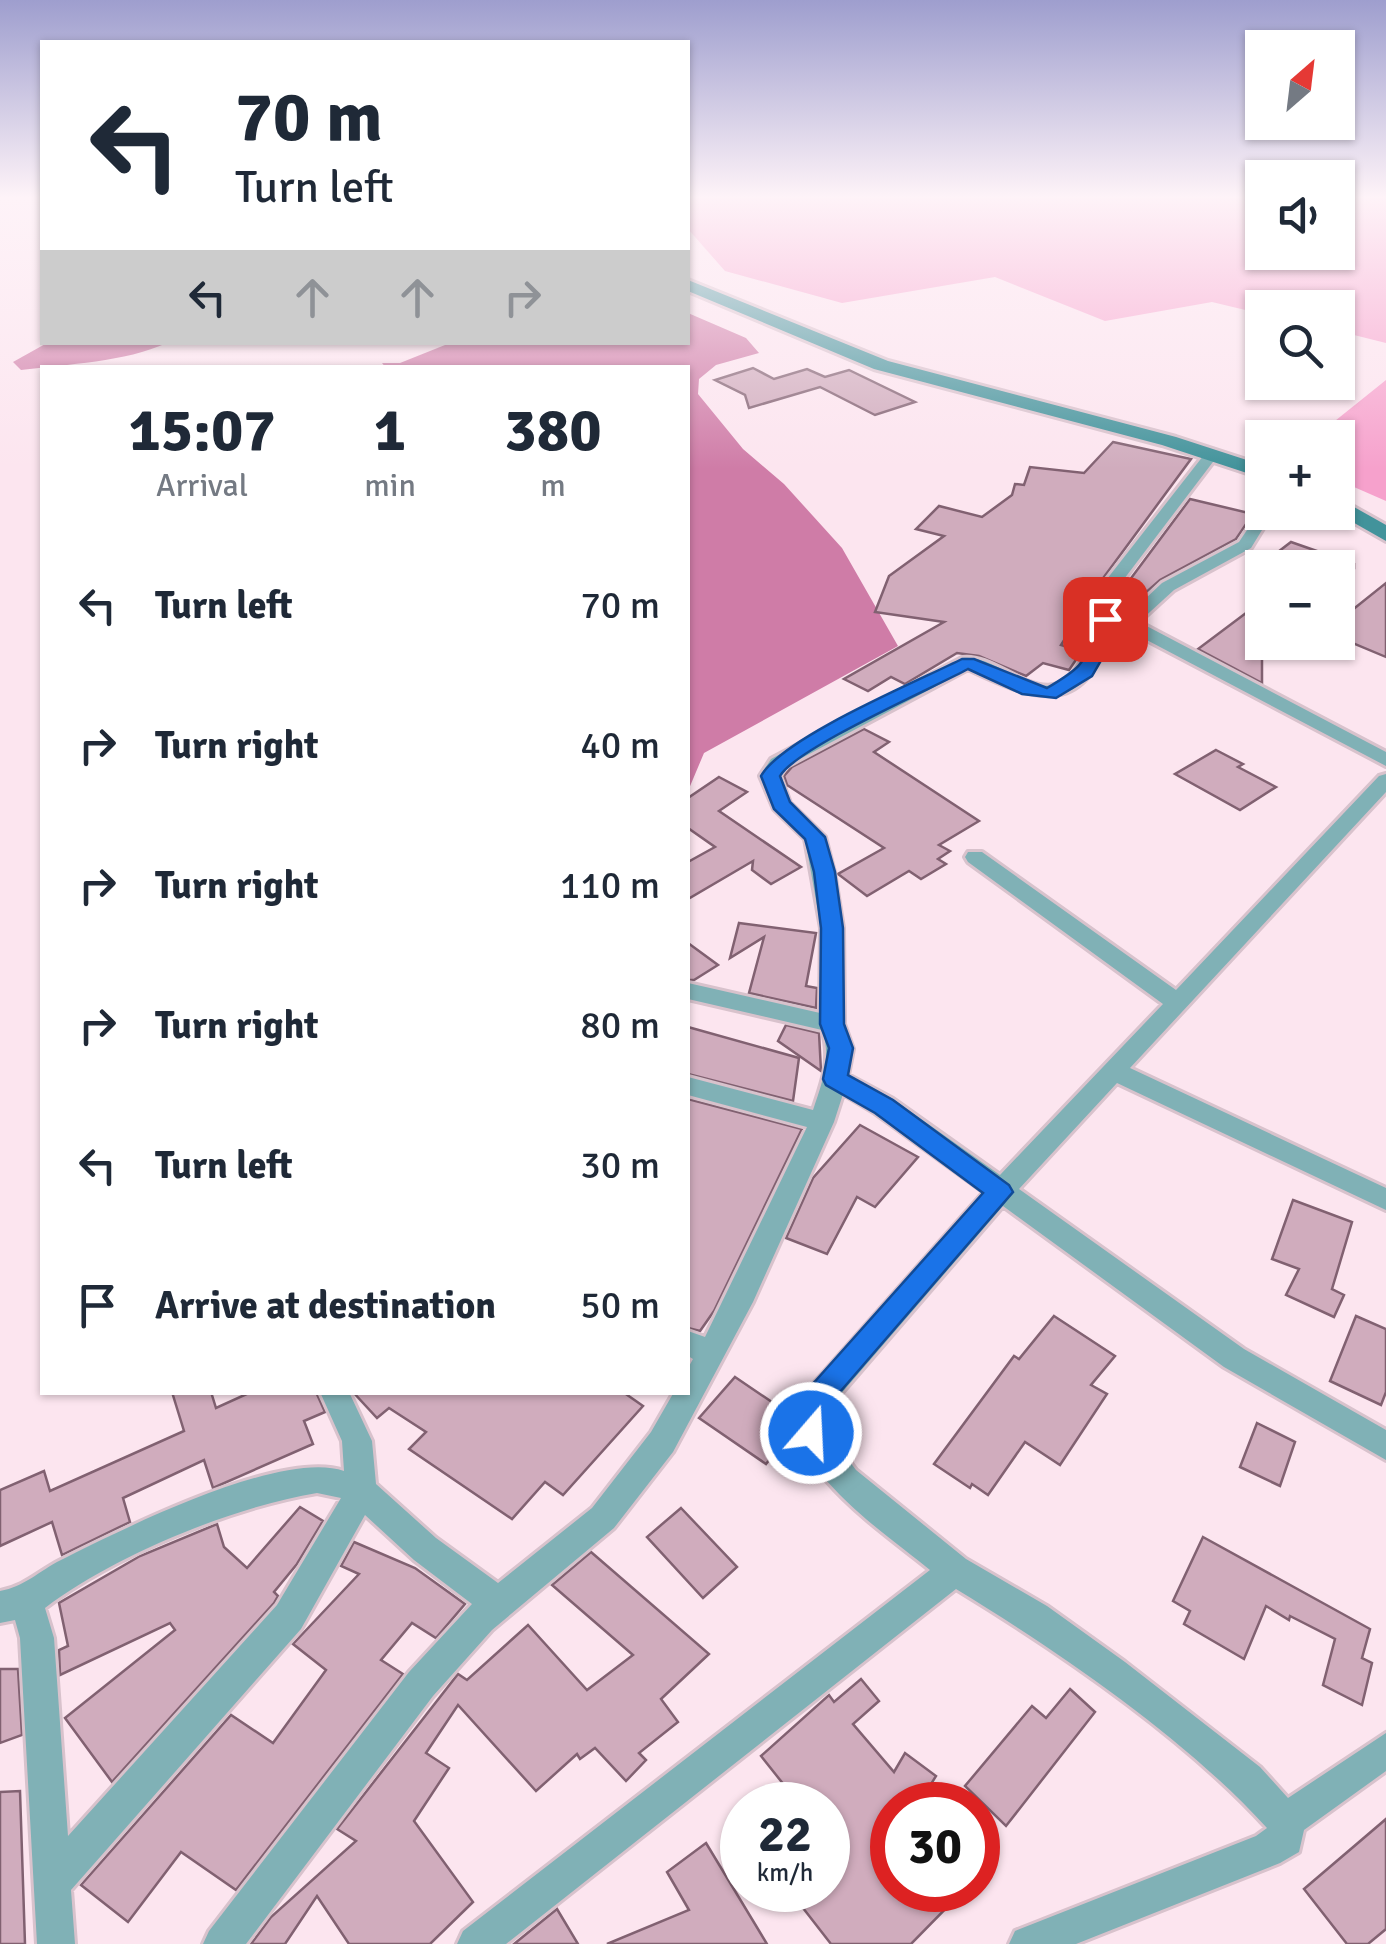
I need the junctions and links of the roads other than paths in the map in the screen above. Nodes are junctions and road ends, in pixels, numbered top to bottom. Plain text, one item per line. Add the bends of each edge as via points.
1 (690, 287) edge
2 (713, 287) edge
3 (948, 384) junction
4 (1212, 454) junction
5 (1245, 466) edge
6 (1355, 516) edge
7 (1256, 530) edge
8 (1386, 534) edge
9 (1105, 619) junction
10 (1129, 624) junction
11 (1386, 760) edge
12 (1386, 780) edge
13 (976, 857) dead end
14 (690, 991) edge
15 (1178, 1003) junction
16 (832, 1024) junction
17 (1114, 1072) junction
18 (835, 1079) junction
19 (690, 1087) edge
20 (822, 1122) junction
21 (1000, 1192) junction
22 (1386, 1200) edge
23 (699, 1349) edge
24 (335, 1395) edge
25 (681, 1395) edge
26 (1386, 1446) edge
27 (361, 1492) junction
28 (954, 1570) junction
29 (499, 1604) junction
30 (14, 1606) edge
31 (1386, 1750) edge
32 (1286, 1821) junction
33 (52, 1885) junction
34 (56, 1944) edge
35 (222, 1944) edge
36 (476, 1944) edge
37 (1028, 1944) edge

1 - 3 street via 881,366
2 - 3 street
3 - 4 street
4 - 5 street
4 - 9 street via 1113,582 1101,609
6 - 8 street
7 - 10 street via 1218,563 1162,587
9 - 10 street
9 - 16 street via 1086,672 1050,694 968,662 778,763 770,776 774,792 814,837 824,872 832,928
10 - 11 street
12 - 15 street
13 - 15 street
14 - 16 street
15 - 17 street
16 - 18 street via 841,1048
17 - 21 street
17 - 22 street
18 - 20 street
18 - 21 street via 884,1106
19 - 20 street
20 - 23 street
21 - 26 street via 1234,1358
21 - 28 street via 812,1406 811,1433 845,1480
24 - 27 street via 357,1442
25 - 29 street via 662,1442 603,1518
27 - 29 street
27 - 30 street via 321,1479 282,1486 62,1576
27 - 33 street via 290,1614
28 - 32 street via 1113,1674 1247,1780
28 - 36 street
29 - 35 street via 420,1684
30 - 33 street via 37,1638
31 - 32 street
32 - 37 street via 1286,1839 1267,1850
33 - 34 street

